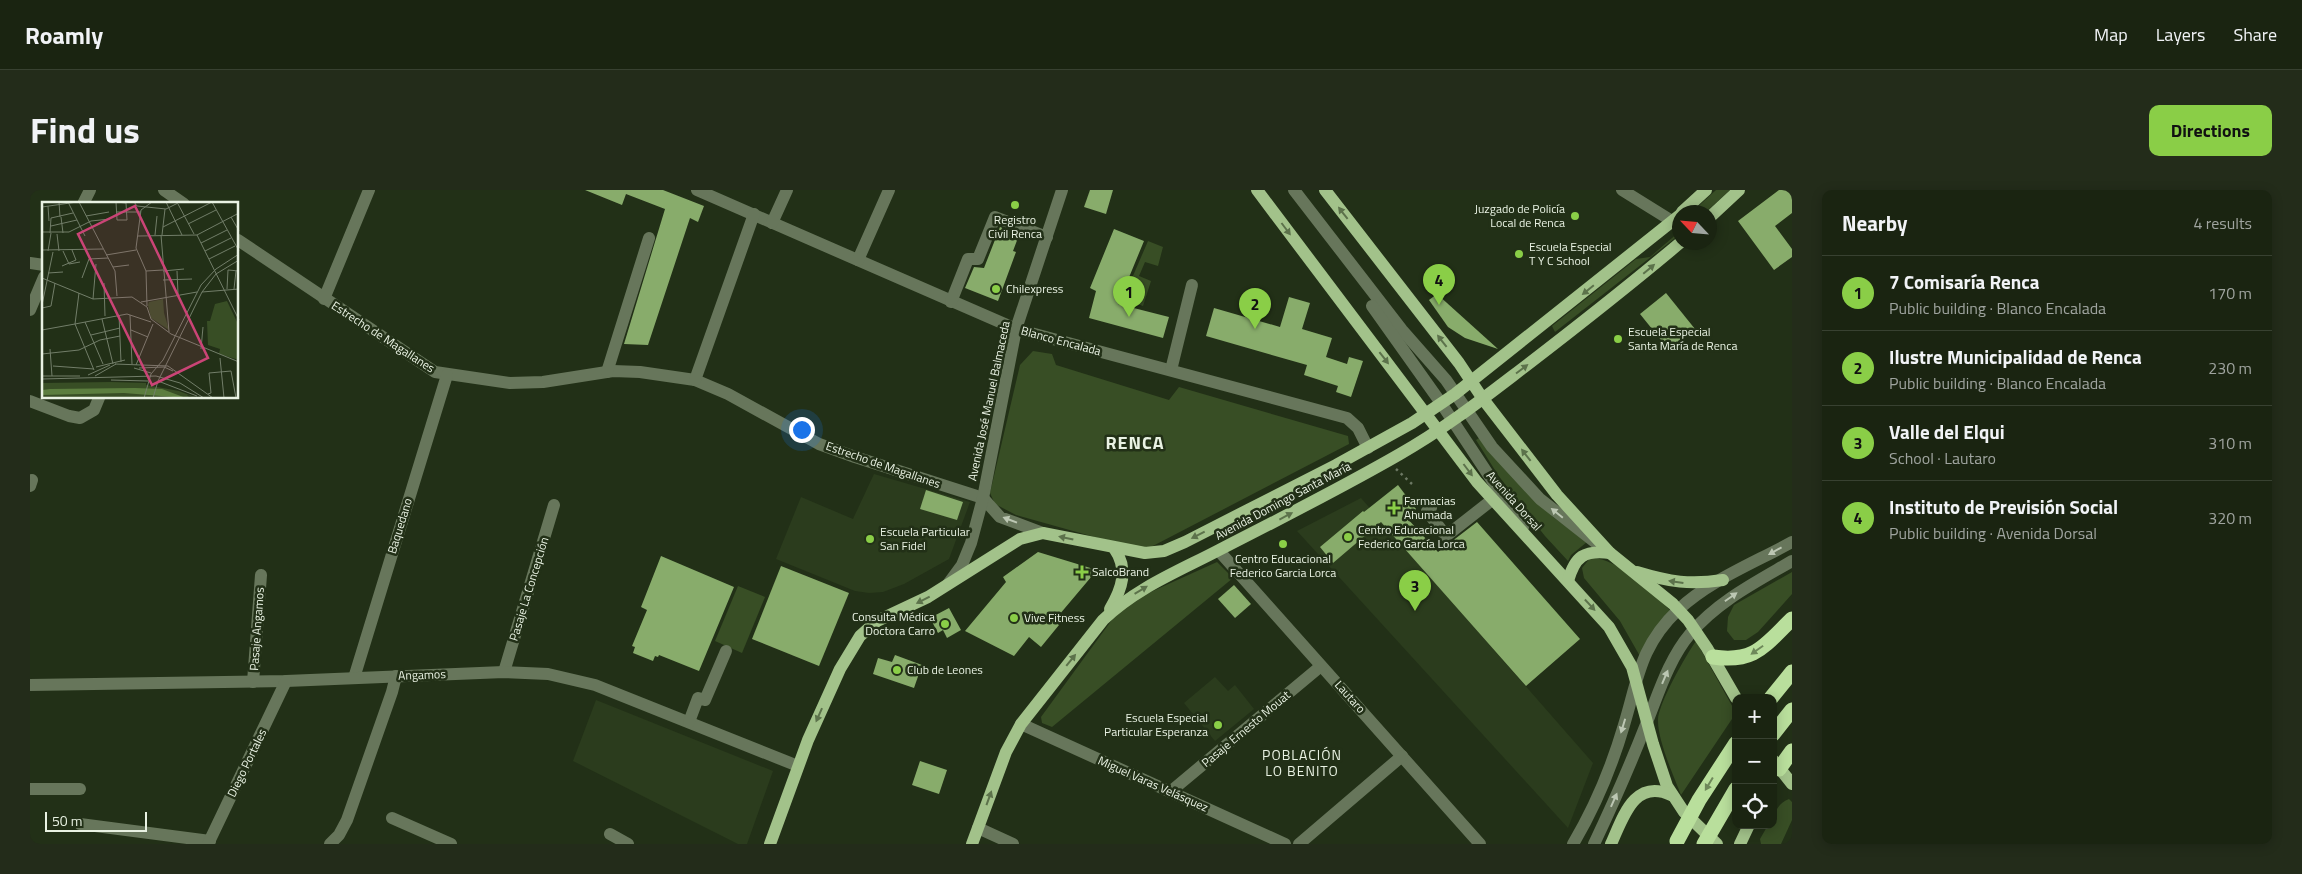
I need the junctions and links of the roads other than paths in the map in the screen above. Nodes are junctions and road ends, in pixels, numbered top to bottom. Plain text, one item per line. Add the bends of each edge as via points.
1 (90, 190) edge
2 (164, 190) edge
3 (369, 190) edge
4 (697, 190) edge
5 (787, 190) edge
6 (890, 190) edge
7 (1062, 190) edge
8 (1257, 190) edge
9 (1284, 190) edge
10 (1294, 190) edge
11 (1325, 190) edge
12 (1622, 190) edge
13 (1706, 190) edge
14 (1739, 190) edge
15 (83, 202) edge
16 (181, 202) edge
17 (1690, 205) edge
18 (1717, 210) edge
19 (1672, 213) edge
20 (754, 214) junction
21 (1672, 221) edge
22 (772, 223) junction
23 (1047, 237) junction
24 (649, 238) dead end
25 (239, 241) edge
26 (1672, 249) edge
27 (858, 260) junction
28 (42, 282) edge
29 (1192, 285) dead end
30 (324, 299) junction
31 (951, 302) junction
32 (30, 310) edge
33 (1016, 328) junction
34 (1170, 370) junction
35 (607, 372) junction
36 (446, 374) junction
37 (695, 380) junction
38 (1471, 381) junction
39 (1455, 394) junction
40 (99, 399) edge
41 (1483, 399) junction
42 (30, 401) edge
43 (1441, 403) junction
44 (1467, 412) junction
45 (1426, 414) junction
46 (1454, 422) junction
47 (1439, 432) junction
48 (1368, 448) junction
49 (983, 498) junction
50 (1492, 500) junction
51 (554, 505) dead end
52 (1430, 508) dead end
53 (1043, 533) junction
54 (1792, 542) edge
55 (1534, 543) junction
56 (1114, 548) junction
57 (1219, 550) junction
58 (1610, 553) junction
59 (1792, 561) edge
60 (1631, 570) junction
61 (261, 575) dead end
62 (1723, 580) junction
63 (1568, 581) junction
64 (946, 586) junction
65 (1679, 610) junction
66 (1792, 619) edge
67 (1103, 620) junction
68 (1694, 629) junction
69 (726, 651) dead end
70 (1713, 657) junction
71 (1321, 666) junction
72 (504, 672) junction
73 (1792, 672) edge
74 (396, 676) junction
75 (354, 678) junction
76 (1635, 679) junction
77 (286, 681) junction
78 (253, 682) junction
79 (30, 685) edge
80 (1734, 694) edge
81 (1774, 694) edge
82 (1792, 710) edge
83 (688, 722) junction
84 (1647, 722) junction
85 (1021, 724) junction
86 (1777, 729) edge
87 (1732, 749) edge
88 (1792, 751) edge
89 (1402, 756) junction
90 (798, 766) junction
91 (1777, 767) edge
92 (1777, 771) edge
93 (1792, 784) edge
94 (30, 789) edge
95 (80, 789) dead end
96 (1170, 792) junction
97 (1672, 795) junction
98 (1732, 796) edge
99 (392, 818) dead end
100 (80, 824) dead end
101 (978, 828) junction
102 (1747, 829) edge
103 (610, 834) dead end
104 (209, 843) edge
105 (330, 844) edge
106 (451, 844) edge
107 (628, 844) edge
108 (770, 844) edge
109 (972, 844) edge
110 (1013, 844) edge
111 (1285, 844) edge
112 (1299, 844) edge
113 (1480, 844) edge
114 (1573, 844) edge
115 (1594, 844) edge
116 (1611, 844) edge
117 (1676, 844) edge
118 (1704, 844) edge
119 (1717, 844) edge
120 (1740, 844) edge

1 - 15 street
2 - 16 street
3 - 30 street
4 - 20 street, Blanco Encalada
5 - 22 street
6 - 27 street
7 - 23 street, Avenida José Manuel Balmaceda
8 -> 45 main road, Avenida Dorsal
9 - 43 street
10 - 39 street
38 -> 11 main road
12 - 19 street
13 - 17 main road, Avenida Domingo Santa María
14 - 18 main road
20 - 22 street, Blanco Encalada
20 - 37 street
21 -> 38 main road, Avenida Domingo Santa María
22 - 27 street, Blanco Encalada
23 - 31 street via 995,217 978,259 968,260
23 - 33 street, Avenida José Manuel Balmaceda
24 - 35 street
25 - 30 street, Estrecho de Magallanes
41 -> 26 main road, Avenida Domingo Santa María
27 - 31 street, Blanco Encalada
28 - 32 street
29 - 34 street
30 - 36 street, Estrecho de Magallanes via 428,368
31 - 33 street, Blanco Encalada
33 - 34 street, Blanco Encalada
33 - 49 street, Avenida José Manuel Balmaceda
34 - 48 street, Blanco Encalada via 1347,418 1358,428
35 - 36 street, Estrecho de Magallanes via 522,384
35 - 37 street, Estrecho de Magallanes via 640,372
36 - 75 street, Baquedano
37 - 49 street, Estrecho de Magallanes via 728,394 819,444
38 - 39 main road, Avenida Domingo Santa María
38 - 41 main road
39 - 43 main road, Avenida Domingo Santa María
39 - 44 street
40 - 42 street via 94,410 85,417 74,418
41 - 44 main road, Avenida Domingo Santa María
58 -> 41 main road via 1557,495
43 - 45 main road, Avenida Domingo Santa María
43 - 46 street
44 - 46 main road, Avenida Domingo Santa María
58 -> 44 street via 1528,487 1492,447
45 - 47 main road, Avenida Dorsal
45 - 48 main road, Avenida Domingo Santa María
46 - 47 main road, Avenida Domingo Santa María
46 - 55 street
47 -> 50 main road, Avenida Dorsal
57 -> 47 main road, Avenida Domingo Santa María
48 -> 56 main road, Avenida Domingo Santa María via 1172,548 1145,553
53 -> 49 street, Estrecho de Magallanes via 1000,516
49 - 64 street, Avenida José Manuel Balmaceda via 967,554
50 - 52 street via 1446,536 1426,511
50 - 55 main road, Avenida Dorsal
51 - 72 street, Pasaje La Concepción
56 -> 53 main road, Avenida José Manuel Balmaceda
53 - 64 main road, Avenida José Manuel Balmaceda via 1020,539
54 -> 62 street
55 - 63 main road, Avenida Dorsal
56 - 67 main road via 1121,560 1122,582
67 -> 57 main road, Avenida Domingo Santa María via 1144,589
57 - 71 street, Lautaro
58 - 60 main road
58 - 63 main road via 1596,551 1585,554 1576,561
68 -> 59 street via 1737,593
62 -> 60 main road via 1680,583
60 - 65 main road
61 - 78 street, Pasaje Angamos
62 - 65 street
63 -> 76 main road, Avenida Dorsal via 1608,627
64 -> 90 main road, Avenida José Manuel Balmaceda via 877,621 860,636 832,685
65 - 68 main road
65 - 76 street via 1650,647
66 -> 70 highway via 1752,655 1736,659
85 -> 67 main road, Avenida Domingo Santa María
68 - 70 main road
84 -> 68 street via 1671,665
69 - 83 street via 706,700 698,698
70 - 80 main road
71 - 89 street, Lautaro
71 - 96 street, Pasaje Ernesto Mouat
72 - 74 street, Angamos
72 - 83 street, Angamos via 579,679
73 - 81 highway
74 - 75 street, Angamos
74 - 105 street via 347,820
75 - 77 street, Angamos
76 - 84 main road, Avenida Dorsal
76 -> 114 street via 1624,726 1609,767
77 - 78 street, Angamos
77 - 104 street, Diego Portales
78 - 79 street, Angamos
82 - 86 highway
83 - 90 street, Angamos
84 - 97 main road, Avenida Dorsal via 1661,771
115 -> 84 street
85 - 96 street, Miguel Varas Velásquez
101 -> 85 main road, Avenida Domingo Santa María via 1006,752
87 -> 117 highway, bridge via 1699,800
88 - 91 highway
89 - 112 street
89 - 113 street, Lautaro
90 - 108 main road, Avenida José Manuel Balmaceda
92 - 93 main road
94 - 95 street
96 - 111 street, Miguel Varas Velásquez
97 - 116 main road via 1652,790 1635,799
97 - 119 main road, Avenida Dorsal via 1684,812
98 - 118 highway, bridge
99 - 106 street
100 - 104 street
101 - 109 main road, Avenida Domingo Santa María
101 - 110 street
102 - 120 main road
103 - 107 street

